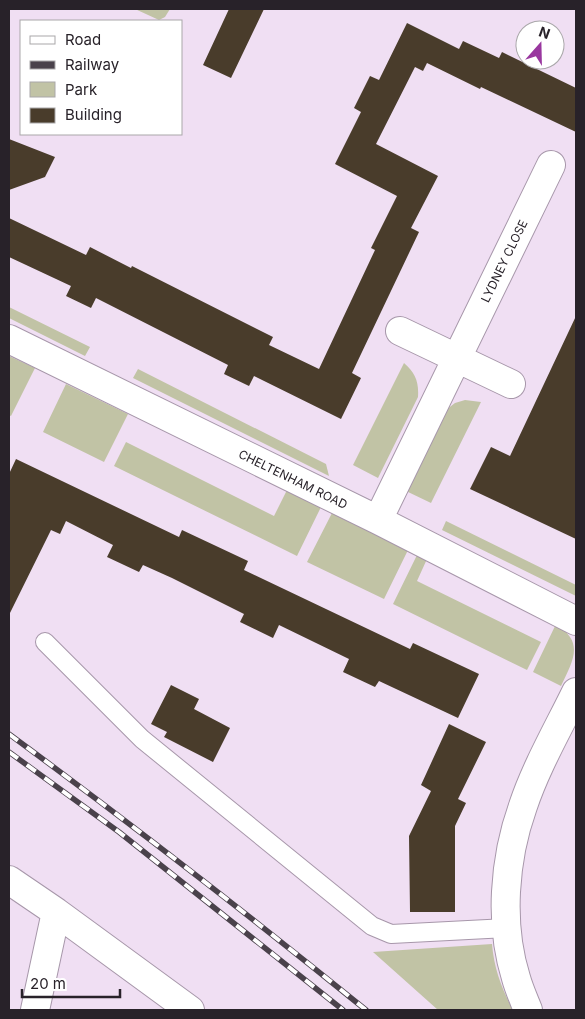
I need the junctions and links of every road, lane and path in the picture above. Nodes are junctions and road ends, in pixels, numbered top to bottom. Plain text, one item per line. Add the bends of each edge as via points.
1 (551, 165) dead end
2 (400, 331) dead end
3 (9, 339) edge
4 (457, 358) junction
5 (510, 384) dead end
6 (378, 520) junction
7 (576, 621) edge
8 (45, 642) dead end
9 (576, 692) edge
10 (9, 880) edge
11 (56, 912) junction
12 (508, 928) junction
13 (35, 1010) edge
14 (190, 1010) edge
15 (528, 1010) edge

1 - 4 street, LYDNEY CLOSE
2 - 4 street
3 - 6 street, CHELTENHAM ROAD
4 - 5 street
4 - 6 street, LYDNEY CLOSE
6 - 7 street, CHELTENHAM ROAD
8 - 12 lane via 142,739 372,926 392,934
9 - 12 street via 533,780 516,827 509,865
10 - 11 street
11 - 13 street
11 - 14 street
12 - 15 street via 516,978

